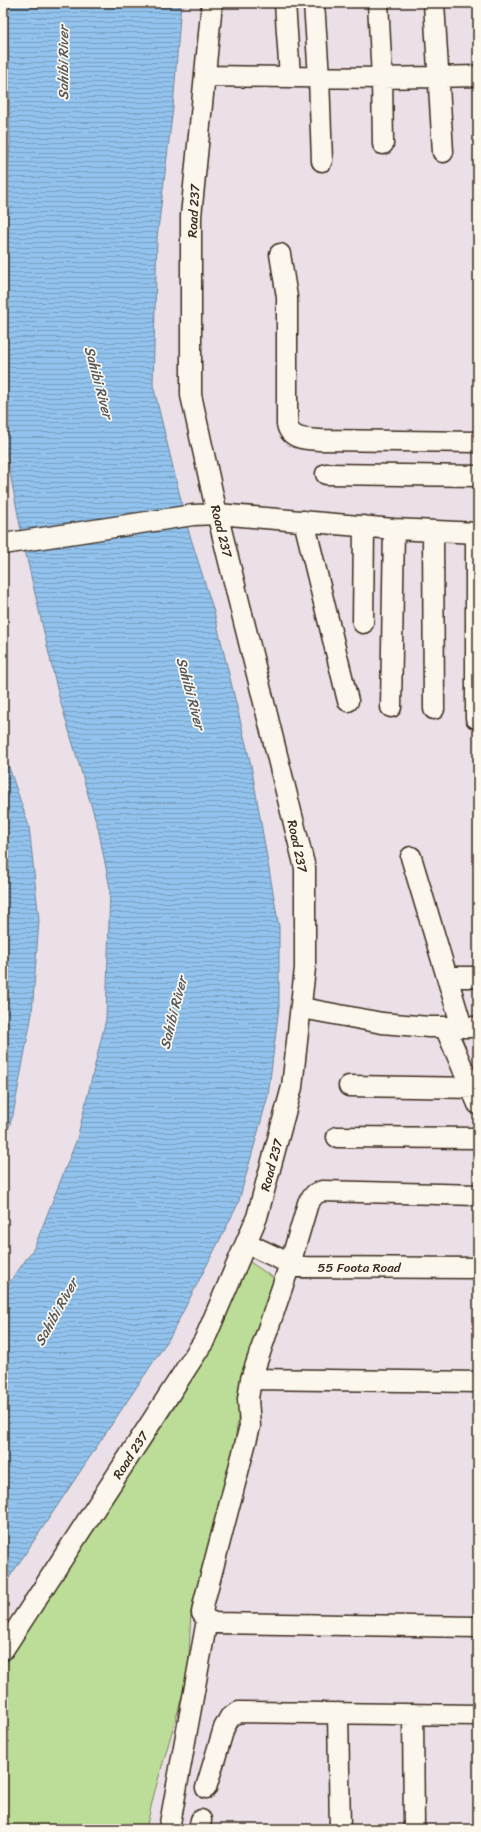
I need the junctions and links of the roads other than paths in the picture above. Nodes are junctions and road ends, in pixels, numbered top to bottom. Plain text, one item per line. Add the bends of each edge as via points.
1 (212, 3) edge
2 (285, 3) edge
3 (314, 3) edge
4 (378, 3) edge
5 (434, 3) edge
6 (205, 76) junction
7 (478, 76) edge
8 (290, 77) junction
9 (319, 77) junction
10 (438, 77) junction
11 (382, 78) junction
12 (383, 144) dead end
13 (443, 152) dead end
14 (322, 161) dead end
15 (280, 254) dead end
16 (478, 442) edge
17 (326, 474) dead end
18 (478, 476) edge
19 (218, 514) junction
20 (304, 521) junction
21 (364, 526) junction
22 (394, 529) junction
23 (433, 531) junction
24 (477, 533) edge
25 (3, 544) edge
26 (363, 623) dead end
27 (348, 701) dead end
28 (391, 707) dead end
29 (434, 709) dead end
30 (476, 718) dead end
31 (411, 857) dead end
32 (447, 977) junction
33 (478, 977) edge
34 (302, 1008) junction
35 (462, 1027) edge
36 (349, 1086) dead end
37 (476, 1093) edge
38 (337, 1137) dead end
39 (478, 1138) edge
40 (478, 1195) edge
41 (246, 1243) junction
42 (290, 1264) junction
43 (478, 1268) edge
44 (251, 1379) junction
45 (478, 1382) edge
46 (207, 1620) junction
47 (478, 1627) edge
48 (3, 1650) edge
49 (338, 1713) junction
50 (413, 1714) junction
51 (478, 1715) edge
52 (206, 1788) dead end
53 (169, 1829) edge
54 (340, 1829) edge
55 (414, 1829) edge

1 - 6 street, Road 237
2 - 8 street
3 - 9 street
4 - 11 street
5 - 10 street
6 - 8 street
6 - 19 street, Road 237 via 191,216 191,395
7 - 10 street
8 - 9 street
9 - 11 street
9 - 14 street
10 - 11 street
10 - 13 street
11 - 12 street
15 - 16 street via 287,297 287,424 292,435 321,440
17 - 18 street
19 - 20 street
19 - 25 street via 193,515
19 - 34 street, Road 237 via 305,868 305,968
20 - 21 street
20 - 27 street
21 - 22 street
21 - 26 street
22 - 23 street
22 - 28 street
23 - 24 street
23 - 29 street
24 - 30 street
31 - 32 street
32 - 33 street
32 - 35 street
34 - 35 street via 382,1023
34 - 41 street, Road 237 via 292,1087 257,1217
35 - 37 street
36 - 37 street
38 - 39 street
40 - 42 street via 322,1191 308,1202
41 - 42 street, 55 Foota Road
41 - 48 street, Road 237 via 204,1341
42 - 43 street, 55 Foota Road via 304,1267
42 - 44 street
44 - 45 street
44 - 46 street via 248,1399 250,1426 204,1602 202,1613
46 - 47 street via 215,1623
46 - 53 street
49 - 50 street
49 - 52 street via 240,1712 230,1717 224,1728
49 - 54 street
50 - 51 street
50 - 55 street

